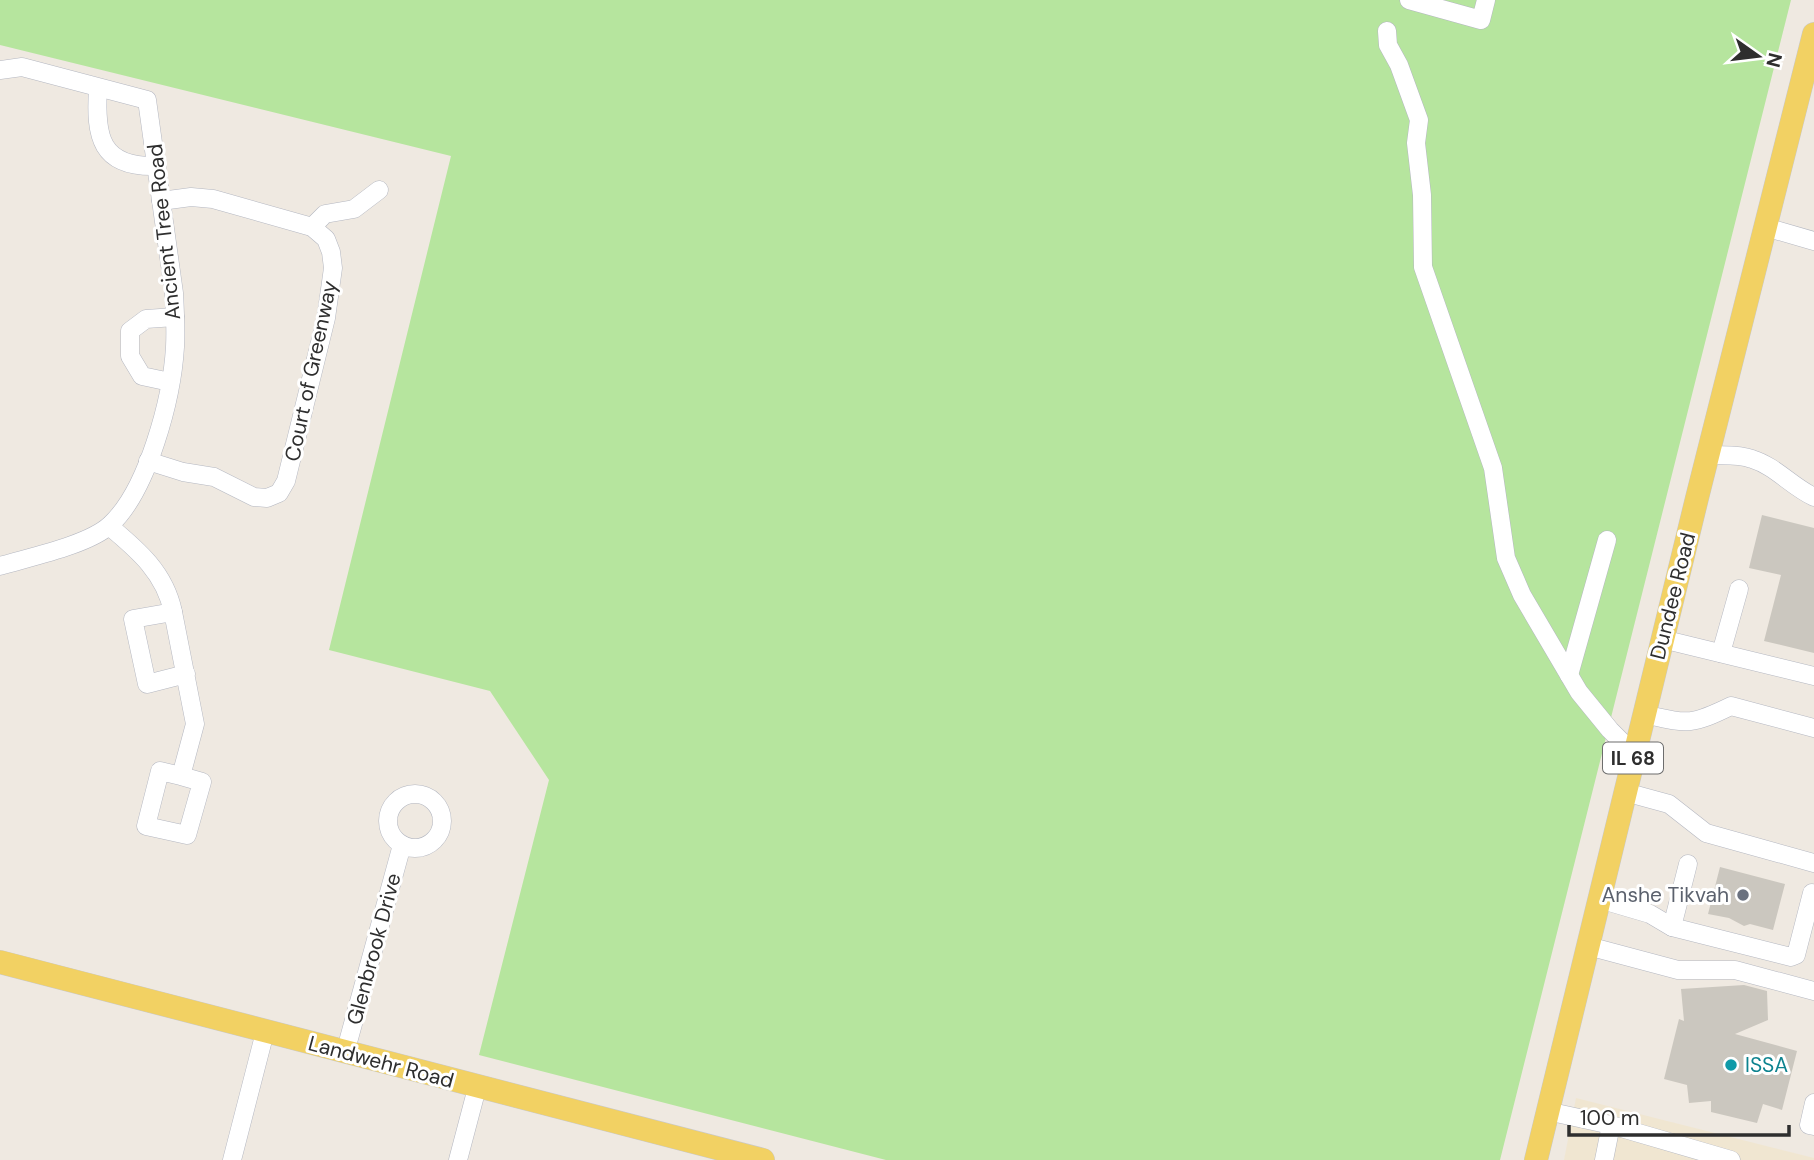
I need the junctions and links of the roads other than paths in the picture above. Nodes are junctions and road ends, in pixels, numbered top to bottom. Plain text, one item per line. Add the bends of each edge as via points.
1 (1409, 0) edge
2 (1486, 0) edge
3 (1387, 31) dead end
4 (1814, 33) edge
5 (0, 70) edge
6 (98, 89) junction
7 (156, 166) junction
8 (379, 190) dead end
9 (162, 201) junction
10 (312, 227) junction
11 (1765, 227) junction
12 (1814, 241) edge
13 (175, 317) junction
14 (170, 382) junction
15 (1707, 456) junction
16 (148, 461) junction
17 (1814, 497) edge
18 (109, 526) junction
19 (1607, 540) dead end
20 (0, 566) edge
21 (1739, 589) dead end
22 (173, 612) junction
23 (1662, 639) junction
24 (1721, 653) junction
25 (186, 674) junction
26 (1569, 675) junction
27 (1814, 676) edge
28 (1644, 714) junction
29 (1814, 728) edge
30 (1634, 754) junction
31 (181, 776) dead end
32 (1625, 792) junction
33 (402, 845) dead end
34 (1814, 863) edge
35 (1688, 864) dead end
36 (1812, 893) dead end
37 (1599, 899) junction
38 (1672, 927) junction
39 (1588, 946) junction
40 (0, 962) edge
41 (1814, 991) edge
42 (265, 1032) junction
43 (345, 1053) junction
44 (477, 1088) junction
45 (1814, 1103) edge
46 (1548, 1111) junction
47 (1611, 1125) junction
48 (1814, 1126) edge
49 (232, 1160) edge
50 (458, 1160) edge
51 (763, 1160) edge
52 (1535, 1160) edge
53 (1604, 1160) edge
54 (1731, 1160) edge

1 - 2 street via 1481,20
3 - 26 street via 1388,45 1419,120 1416,143 1423,267 1493,468 1506,558
4 - 11 main road, Dundee Road / IL 68
5 - 6 street via 22,66
6 - 7 street via 96,120 105,149 125,162
6 - 7 street, Ancient Tree Road via 147,100
7 - 9 street, Ancient Tree Road
8 - 10 street via 354,209 325,214
9 - 10 street via 213,199
9 - 13 street, Ancient Tree Road
10 - 16 street, Court of Greenway via 326,239 333,268 326,318 286,481 279,493 254,497 214,477
11 - 12 street
11 - 15 main road, Dundee Road / IL 68
13 - 14 street, Ancient Tree Road
13 - 14 street via 146,319 130,331 130,356 142,376
14 - 16 street, Ancient Tree Road
15 - 17 street via 1754,459
15 - 23 main road, Dundee Road / IL 68
16 - 18 street, Ancient Tree Road via 133,497
18 - 20 street, Ancient Tree Road via 68,546
18 - 22 street via 140,551 158,574
19 - 26 street
21 - 24 street
22 - 25 street
22 - 25 street via 133,619 147,684
23 - 24 street
23 - 28 main road, Dundee Road / IL 68
24 - 27 street
25 - 31 street via 195,724
26 - 30 street
28 - 29 street via 1686,723 1731,706
28 - 30 main road, Dundee Road / IL 68
30 - 32 main road, Dundee Road / IL 68
32 - 34 street via 1669,804 1706,832
32 - 37 main road, Dundee Road / IL 68
33 - 43 street, Glenbrook Drive
35 - 38 street
36 - 38 street via 1796,955 1791,957
37 - 38 street via 1650,914
37 - 39 main road, Dundee Road / IL 68
39 - 41 street via 1678,970 1735,970
39 - 46 main road, Dundee Road / IL 68
40 - 42 main road, Landwehr Road
42 - 43 main road, Landwehr Road
42 - 49 street
43 - 44 main road, Landwehr Road
44 - 50 street
44 - 51 main road, Landwehr Road
45 - 48 street via 1809,1125
46 - 47 street
46 - 52 main road, Dundee Road / IL 68
47 - 53 street
47 - 54 street

